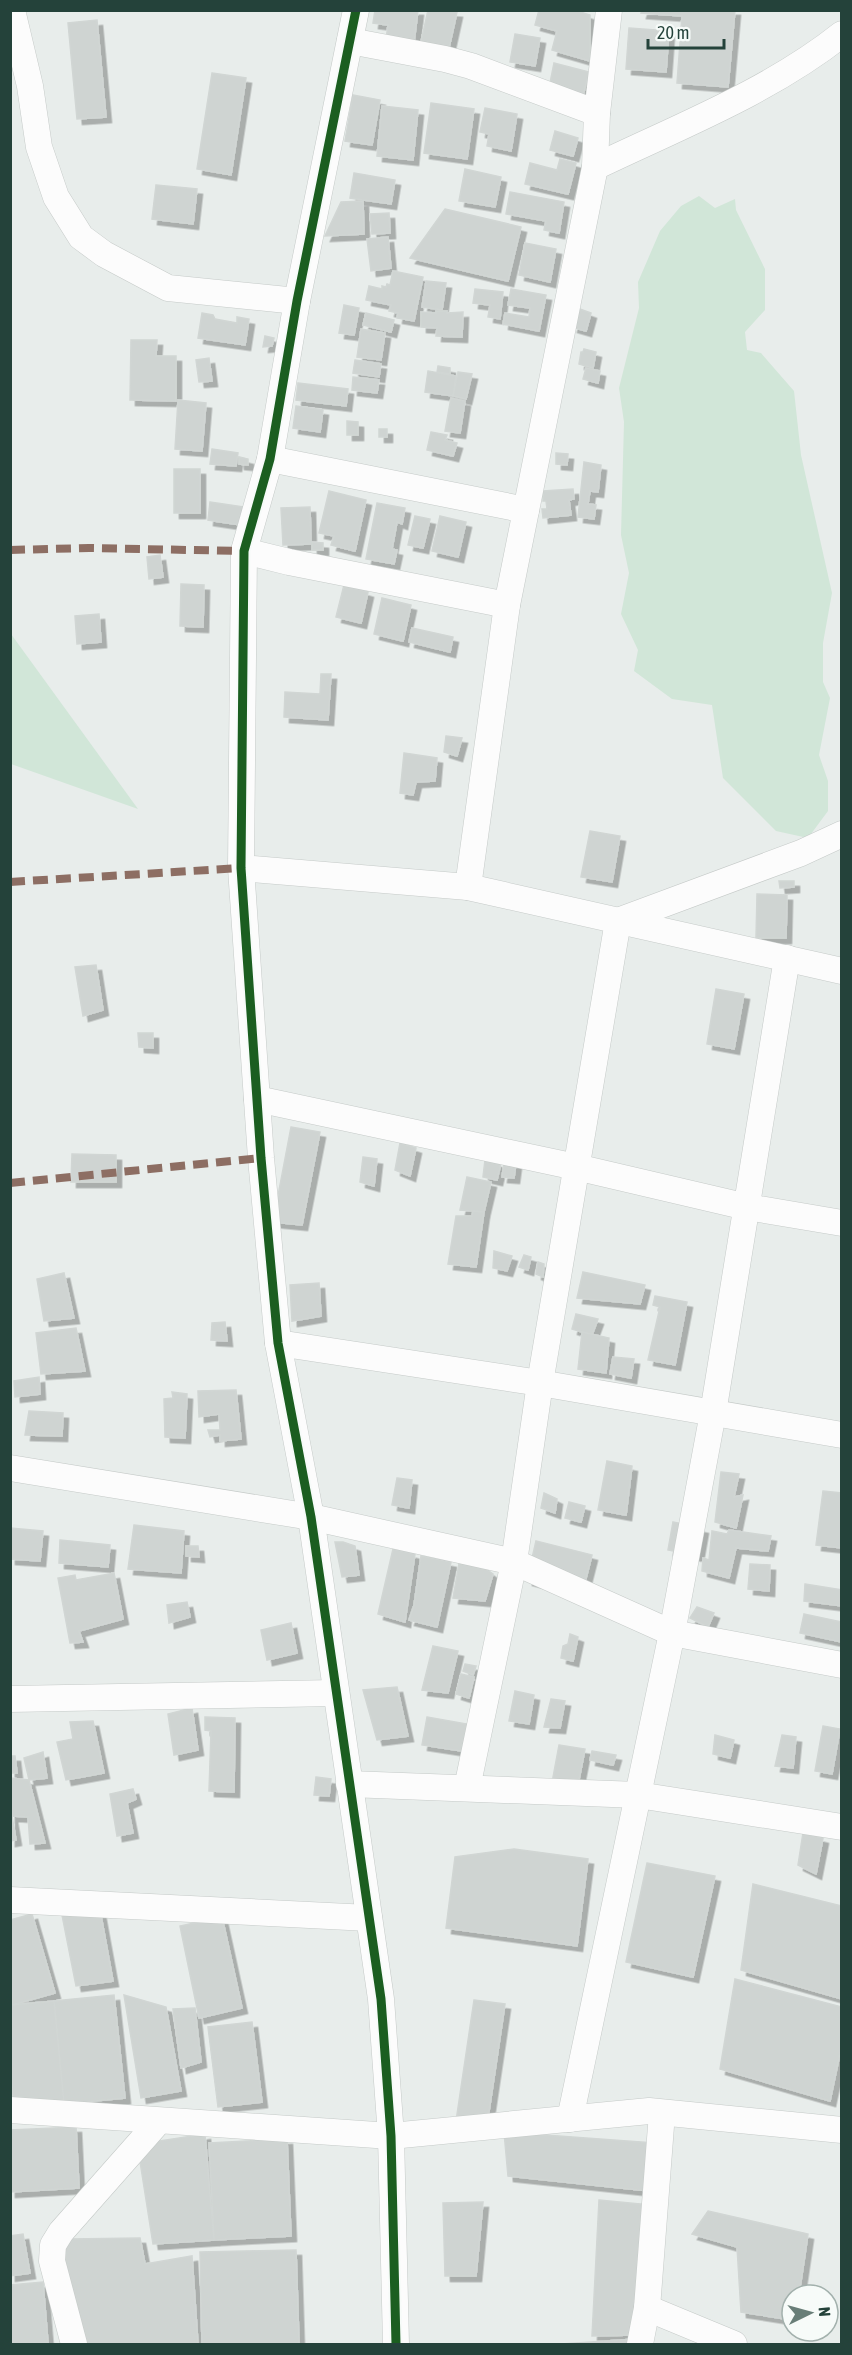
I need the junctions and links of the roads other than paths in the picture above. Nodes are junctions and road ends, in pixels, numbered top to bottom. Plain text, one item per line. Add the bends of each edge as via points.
1 (12, 10) edge
2 (356, 10) edge
3 (609, 10) edge
4 (842, 34) edge
5 (350, 41) junction
6 (597, 113) junction
7 (595, 167) junction
8 (297, 301) junction
9 (270, 459) junction
10 (526, 510) junction
11 (244, 551) junction
12 (507, 604) junction
13 (842, 834) edge
14 (241, 868) junction
15 (468, 887) junction
16 (618, 921) junction
17 (787, 958) junction
18 (842, 971) edge
19 (257, 1099) junction
20 (576, 1167) junction
21 (747, 1207) junction
22 (842, 1223) edge
23 (278, 1343) junction
24 (540, 1383) junction
25 (713, 1413) junction
26 (842, 1435) edge
27 (10, 1468) edge
28 (312, 1517) junction
29 (514, 1562) junction
30 (672, 1633) junction
31 (842, 1665) edge
32 (336, 1693) junction
33 (10, 1699) edge
34 (349, 1784) junction
35 (467, 1788) junction
36 (638, 1795) junction
37 (842, 1827) edge
38 (10, 1900) edge
39 (369, 1918) junction
40 (10, 2110) edge
41 (662, 2113) junction
42 (570, 2119) junction
43 (159, 2121) junction
44 (842, 2130) edge
45 (391, 2136) junction
46 (647, 2308) junction
47 (74, 2344) edge
48 (396, 2344) edge
49 (640, 2344) edge
50 (734, 2344) edge

1 - 8 street via 39,147 56,196 81,237 168,288
2 - 5 street
3 - 6 street
4 - 7 street via 814,56 737,99
5 - 6 street via 462,64
5 - 8 street
6 - 7 street
7 - 10 street
8 - 9 street
9 - 10 street
9 - 11 street
10 - 12 street
11 - 12 street
11 - 14 street
12 - 15 street
13 - 16 street
14 - 15 street
14 - 19 street
15 - 16 street
16 - 17 street
16 - 20 street
17 - 18 street
17 - 21 street
19 - 20 street
19 - 23 street
20 - 21 street
20 - 24 street
21 - 22 street
21 - 25 street
23 - 24 street
23 - 28 street
24 - 25 street
24 - 29 street
25 - 26 street
25 - 30 street
27 - 28 street
28 - 29 street
28 - 32 street
29 - 30 street
29 - 35 street
30 - 31 street
30 - 36 street
32 - 33 street
32 - 34 street
34 - 35 street
34 - 39 street
35 - 36 street
36 - 37 street
36 - 42 street
38 - 39 street
39 - 45 street via 381,1999
40 - 43 street
41 - 42 street
41 - 44 street
41 - 46 street
42 - 45 street
43 - 45 street
43 - 47 street via 53,2245 52,2261
45 - 48 street
46 - 49 street
46 - 50 street

